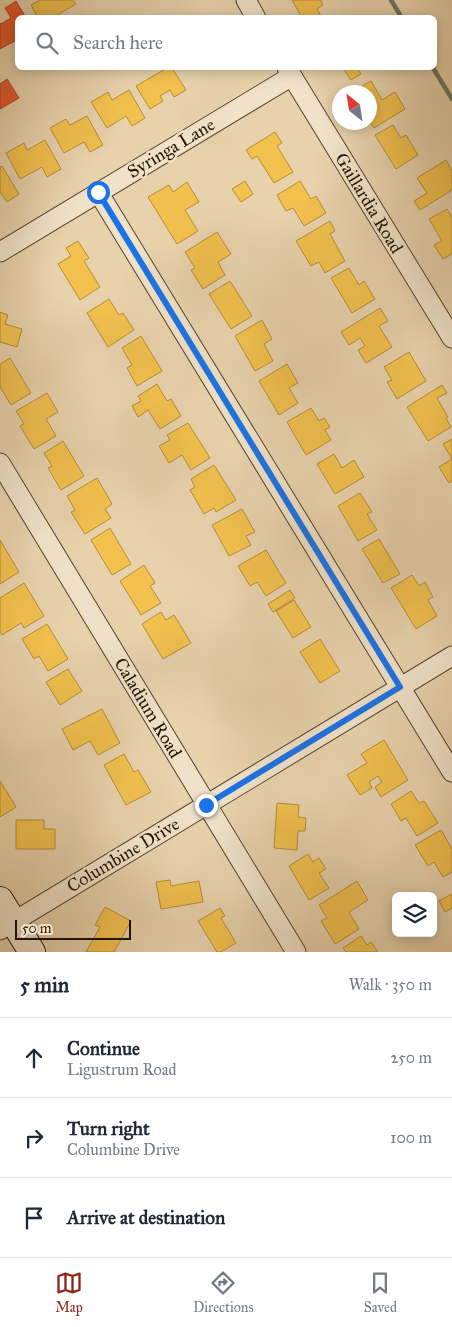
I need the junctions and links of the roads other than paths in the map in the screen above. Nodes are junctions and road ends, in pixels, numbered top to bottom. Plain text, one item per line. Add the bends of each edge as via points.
1 (246, 0) edge
2 (254, 15) edge
3 (289, 72) edge
4 (98, 192) junction
5 (0, 252) edge
6 (452, 338) edge
7 (0, 464) edge
8 (452, 656) edge
9 (400, 687) junction
10 (452, 772) edge
11 (206, 805) junction
12 (0, 900) edge
13 (7, 926) edge
14 (32, 952) edge
15 (296, 952) edge

1 - 2 street
3 - 4 street, Syringa Lane
3 - 6 street, Gaillardia Road
4 - 5 street, Syringa Lane
4 - 9 street
7 - 11 street, Caladium Road
8 - 9 street, Columbine Drive
9 - 10 street
9 - 11 street, Columbine Drive
11 - 13 street, Columbine Drive
11 - 15 street, Caladium Road
12 - 13 main road
13 - 14 main road

